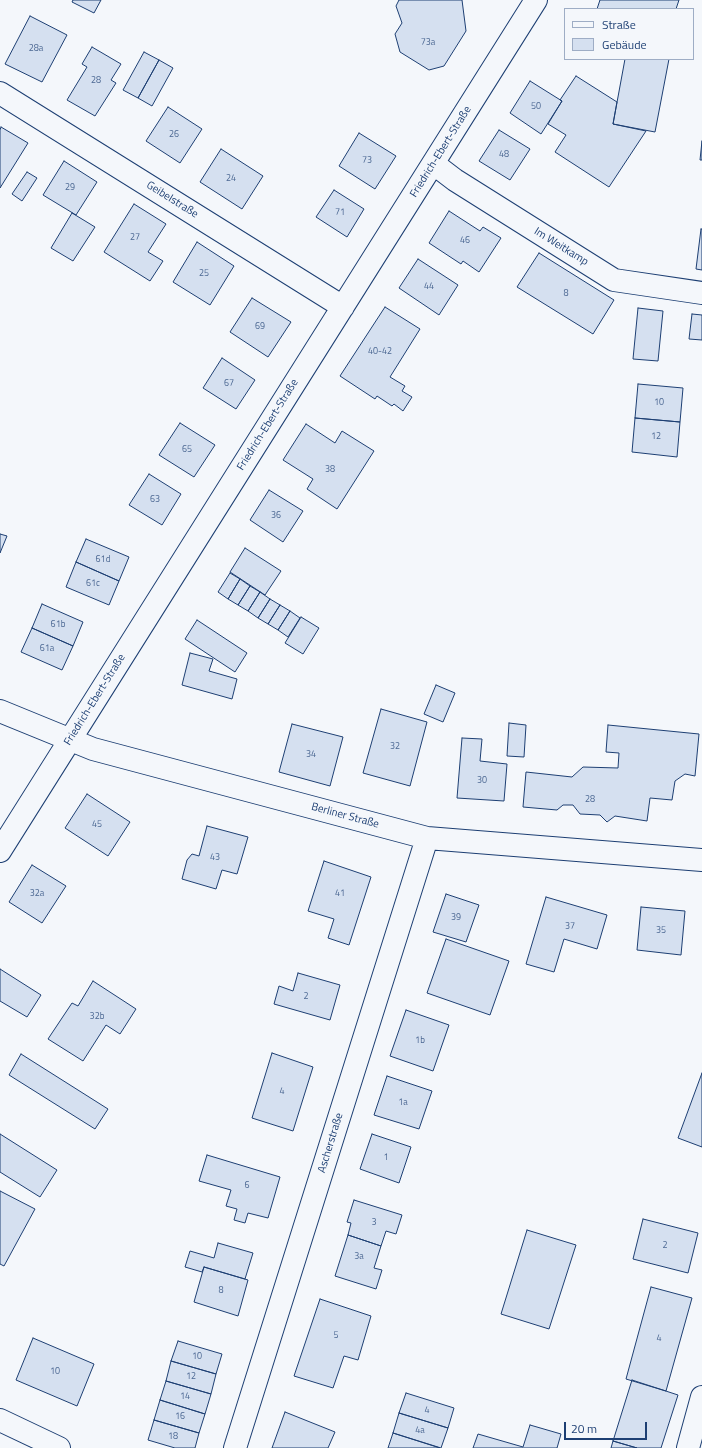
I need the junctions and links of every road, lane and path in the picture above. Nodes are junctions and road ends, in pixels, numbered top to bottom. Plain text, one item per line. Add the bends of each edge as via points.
1 (536, 0) edge
2 (0, 93) edge
3 (434, 164) junction
4 (702, 293) edge
5 (343, 307) junction
6 (0, 711) edge
7 (70, 741) junction
8 (427, 838) junction
9 (0, 851) edge
10 (702, 860) edge
11 (702, 1397) edge
12 (0, 1420) edge
13 (59, 1448) edge
14 (235, 1448) edge
15 (688, 1448) edge

1 - 3 street, Friedrich-Ebert-Straße
2 - 5 street, Geibelstraße
3 - 4 street, Im Weitkamp via 455,180 614,280
3 - 5 street, Friedrich-Ebert-Straße
5 - 7 street, Friedrich-Ebert-Straße
6 - 7 street, Berliner Straße
7 - 8 street, Berliner Straße
7 - 9 street, Friedrich-Ebert-Straße
8 - 10 street, Berliner Straße
8 - 14 street, Ascherstraße
11 - 15 street
12 - 13 street

